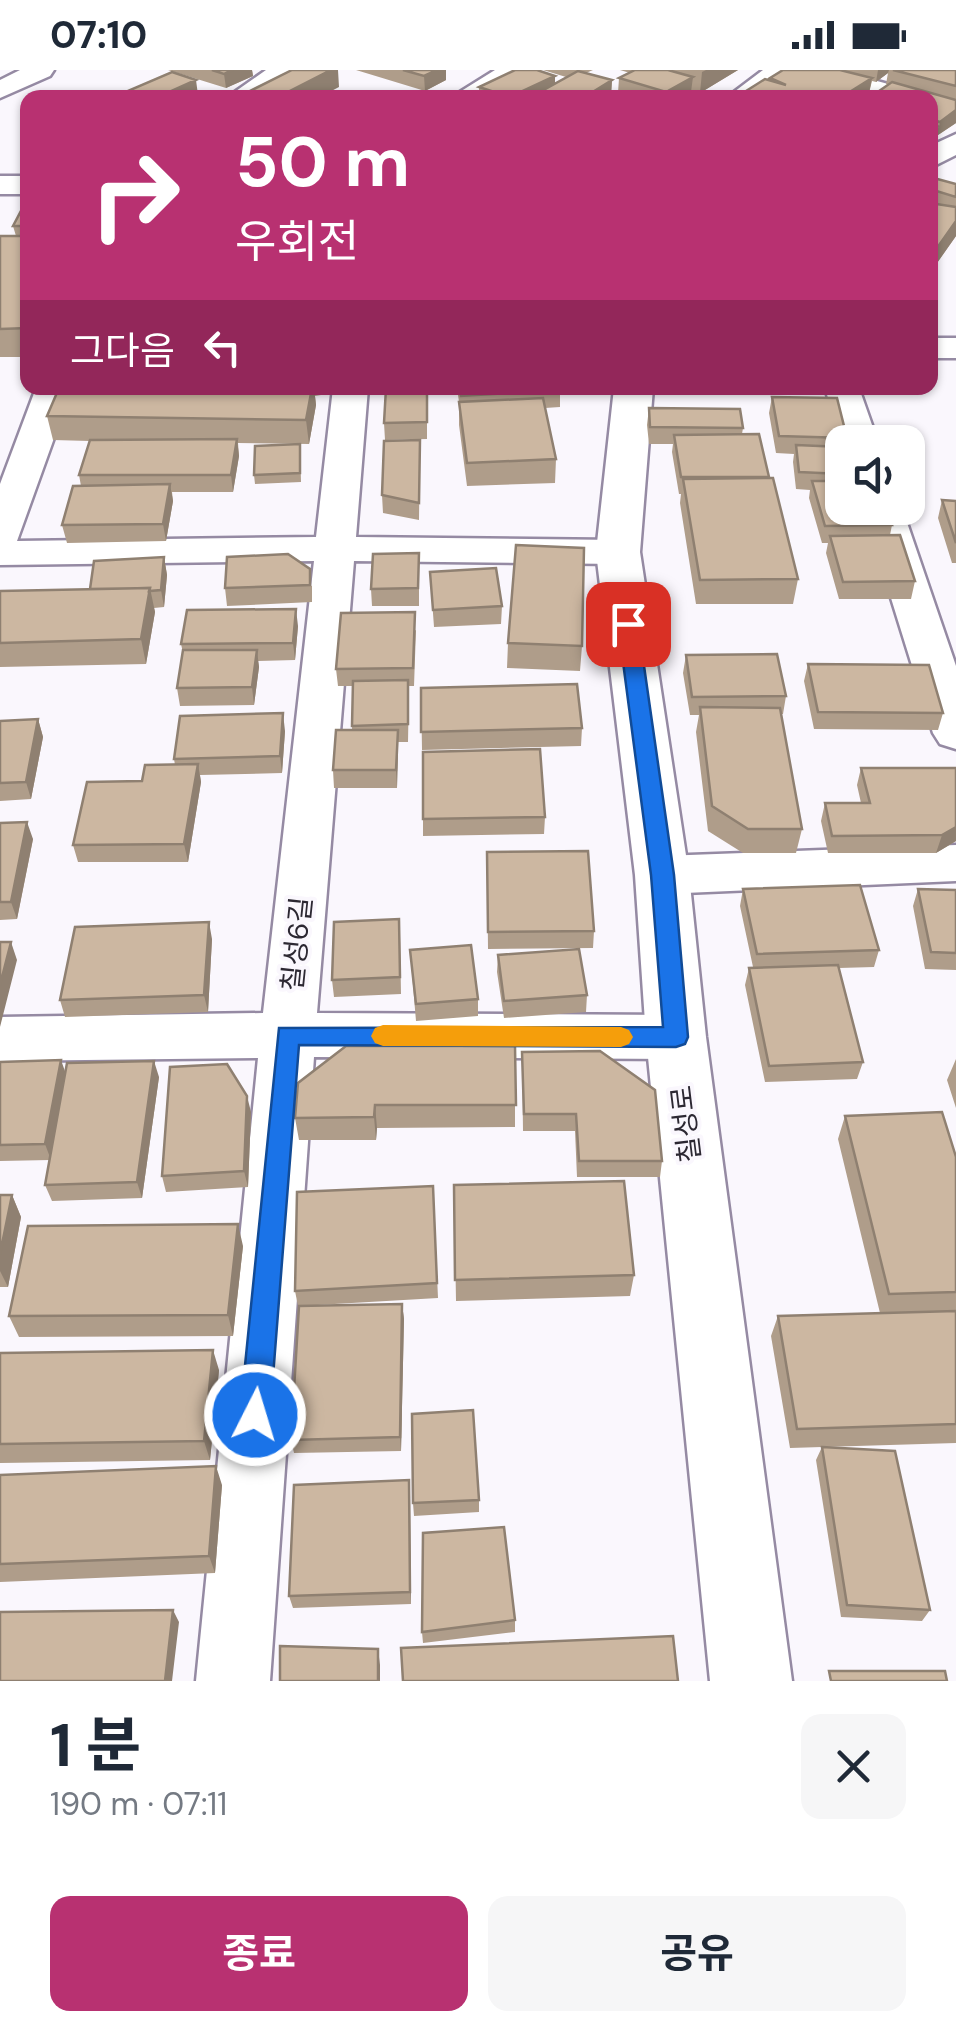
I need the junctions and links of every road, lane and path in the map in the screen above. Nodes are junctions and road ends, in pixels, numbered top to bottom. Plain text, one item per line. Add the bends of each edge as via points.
1 (41, 70) edge
2 (284, 70) edge
3 (514, 70) edge
4 (782, 70) edge
5 (806, 70) edge
6 (3, 84) edge
7 (252, 90) edge
8 (477, 90) edge
9 (752, 90) edge
10 (879, 90) edge
11 (51, 395) edge
12 (351, 395) edge
13 (631, 395) edge
14 (844, 395) edge
15 (854, 425) edge
16 (888, 525) edge
17 (0, 537) edge
18 (337, 550) junction
19 (618, 552) junction
20 (0, 553) edge
21 (956, 733) edge
22 (956, 863) edge
23 (662, 875) junction
24 (288, 1035) junction
25 (676, 1037) junction
26 (0, 1039) edge
27 (232, 1681) edge
28 (751, 1681) edge

1 - 6 street
2 - 7 street
3 - 8 street
4 - 9 street
5 - 10 street
11 - 17 street
12 - 18 street, 칠성6길
13 - 19 street, 칠성로
14 - 15 street
16 - 21 street
18 - 19 street
18 - 20 street
18 - 24 street, 칠성6길
19 - 23 street, 칠성로
22 - 23 street
23 - 25 street, 칠성로
24 - 25 street
24 - 26 street
24 - 27 street, 칠성6길
25 - 28 street, 칠성로

